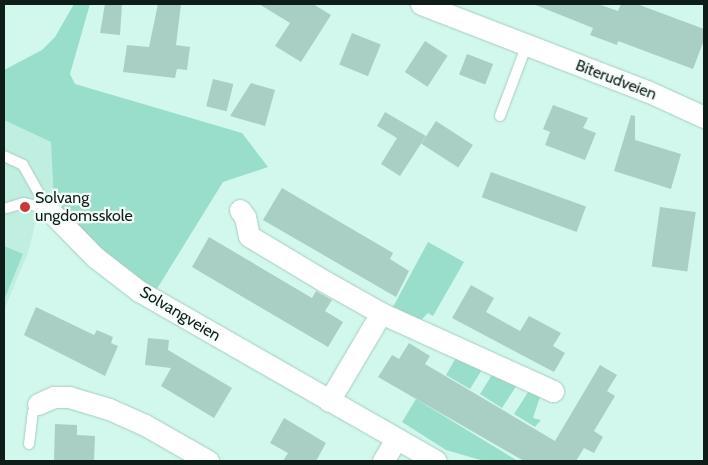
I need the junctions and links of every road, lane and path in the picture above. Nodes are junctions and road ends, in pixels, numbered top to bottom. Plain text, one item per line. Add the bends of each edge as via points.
1 (421, 4) edge
2 (526, 46) junction
3 (500, 116) dead end
4 (704, 117) edge
5 (4, 156) edge
6 (7, 208) dead end
7 (47, 208) junction
8 (240, 210) dead end
9 (381, 313) junction
10 (554, 391) dead end
11 (328, 401) junction
12 (38, 404) joint
13 (396, 439) junction
14 (29, 444) dead end
15 (208, 461) edge
16 (383, 461) edge
17 (436, 461) edge

1 - 2 street, Biterudveien
2 - 3 lane
2 - 4 street, Biterudveien via 647,91
5 - 7 lane via 23,165
6 - 7 lane via 23,203
7 - 11 street, Solvangveien via 95,257 139,291
8 - 9 street via 249,236
9 - 10 street
9 - 11 street
11 - 13 street, Solvangveien
12 - 14 lane
12 - 15 street via 54,397 69,397 109,409 145,424
13 - 16 street
13 - 17 street, Solvangveien

